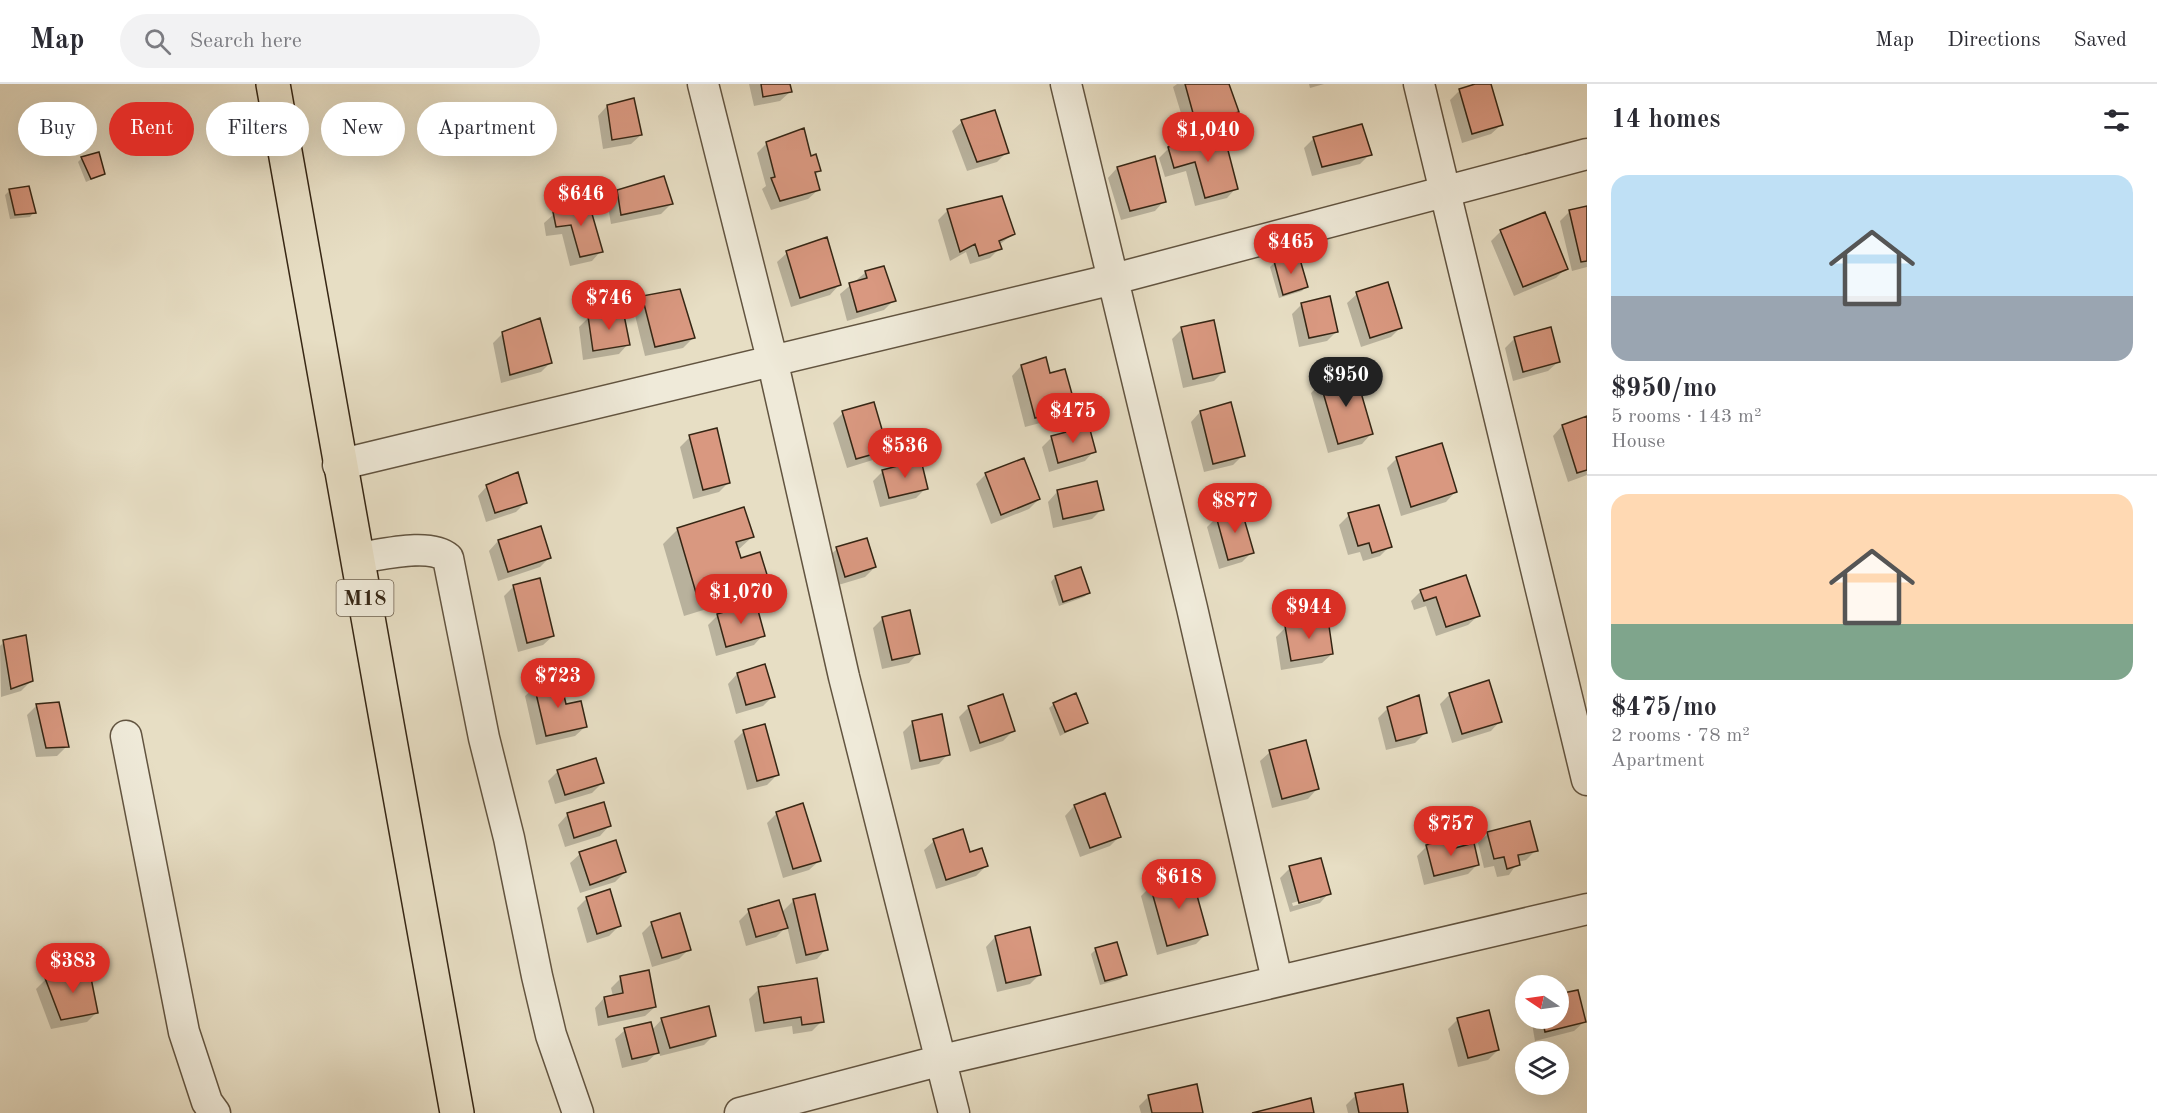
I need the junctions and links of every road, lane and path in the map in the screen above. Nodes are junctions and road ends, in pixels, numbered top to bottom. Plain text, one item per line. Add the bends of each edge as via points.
1 (273, 84) edge
2 (703, 84) edge
3 (1066, 84) edge
4 (1419, 84) edge
5 (1587, 154) edge
6 (1446, 192) junction
7 (1114, 279) junction
8 (772, 359) junction
9 (338, 465) junction
10 (358, 558) junction
11 (126, 736) dead end
12 (1587, 780) edge
13 (1587, 909) edge
14 (1276, 980) junction
15 (942, 1060) junction
16 (215, 1113) edge
17 (457, 1113) edge
18 (578, 1113) edge
19 (740, 1113) edge
20 (954, 1113) edge

1 - 9 main road, M18
2 - 8 street
3 - 7 street
4 - 6 street
5 - 6 street
6 - 7 street
6 - 12 street
7 - 8 street
7 - 14 street
8 - 9 street
8 - 15 street via 844,676
9 - 10 main road, M18
10 - 17 main road, M18
10 - 18 street via 429,549 448,558 551,1035
11 - 16 street via 184,1032 207,1102
13 - 14 street
14 - 15 street
15 - 19 street
15 - 20 street

